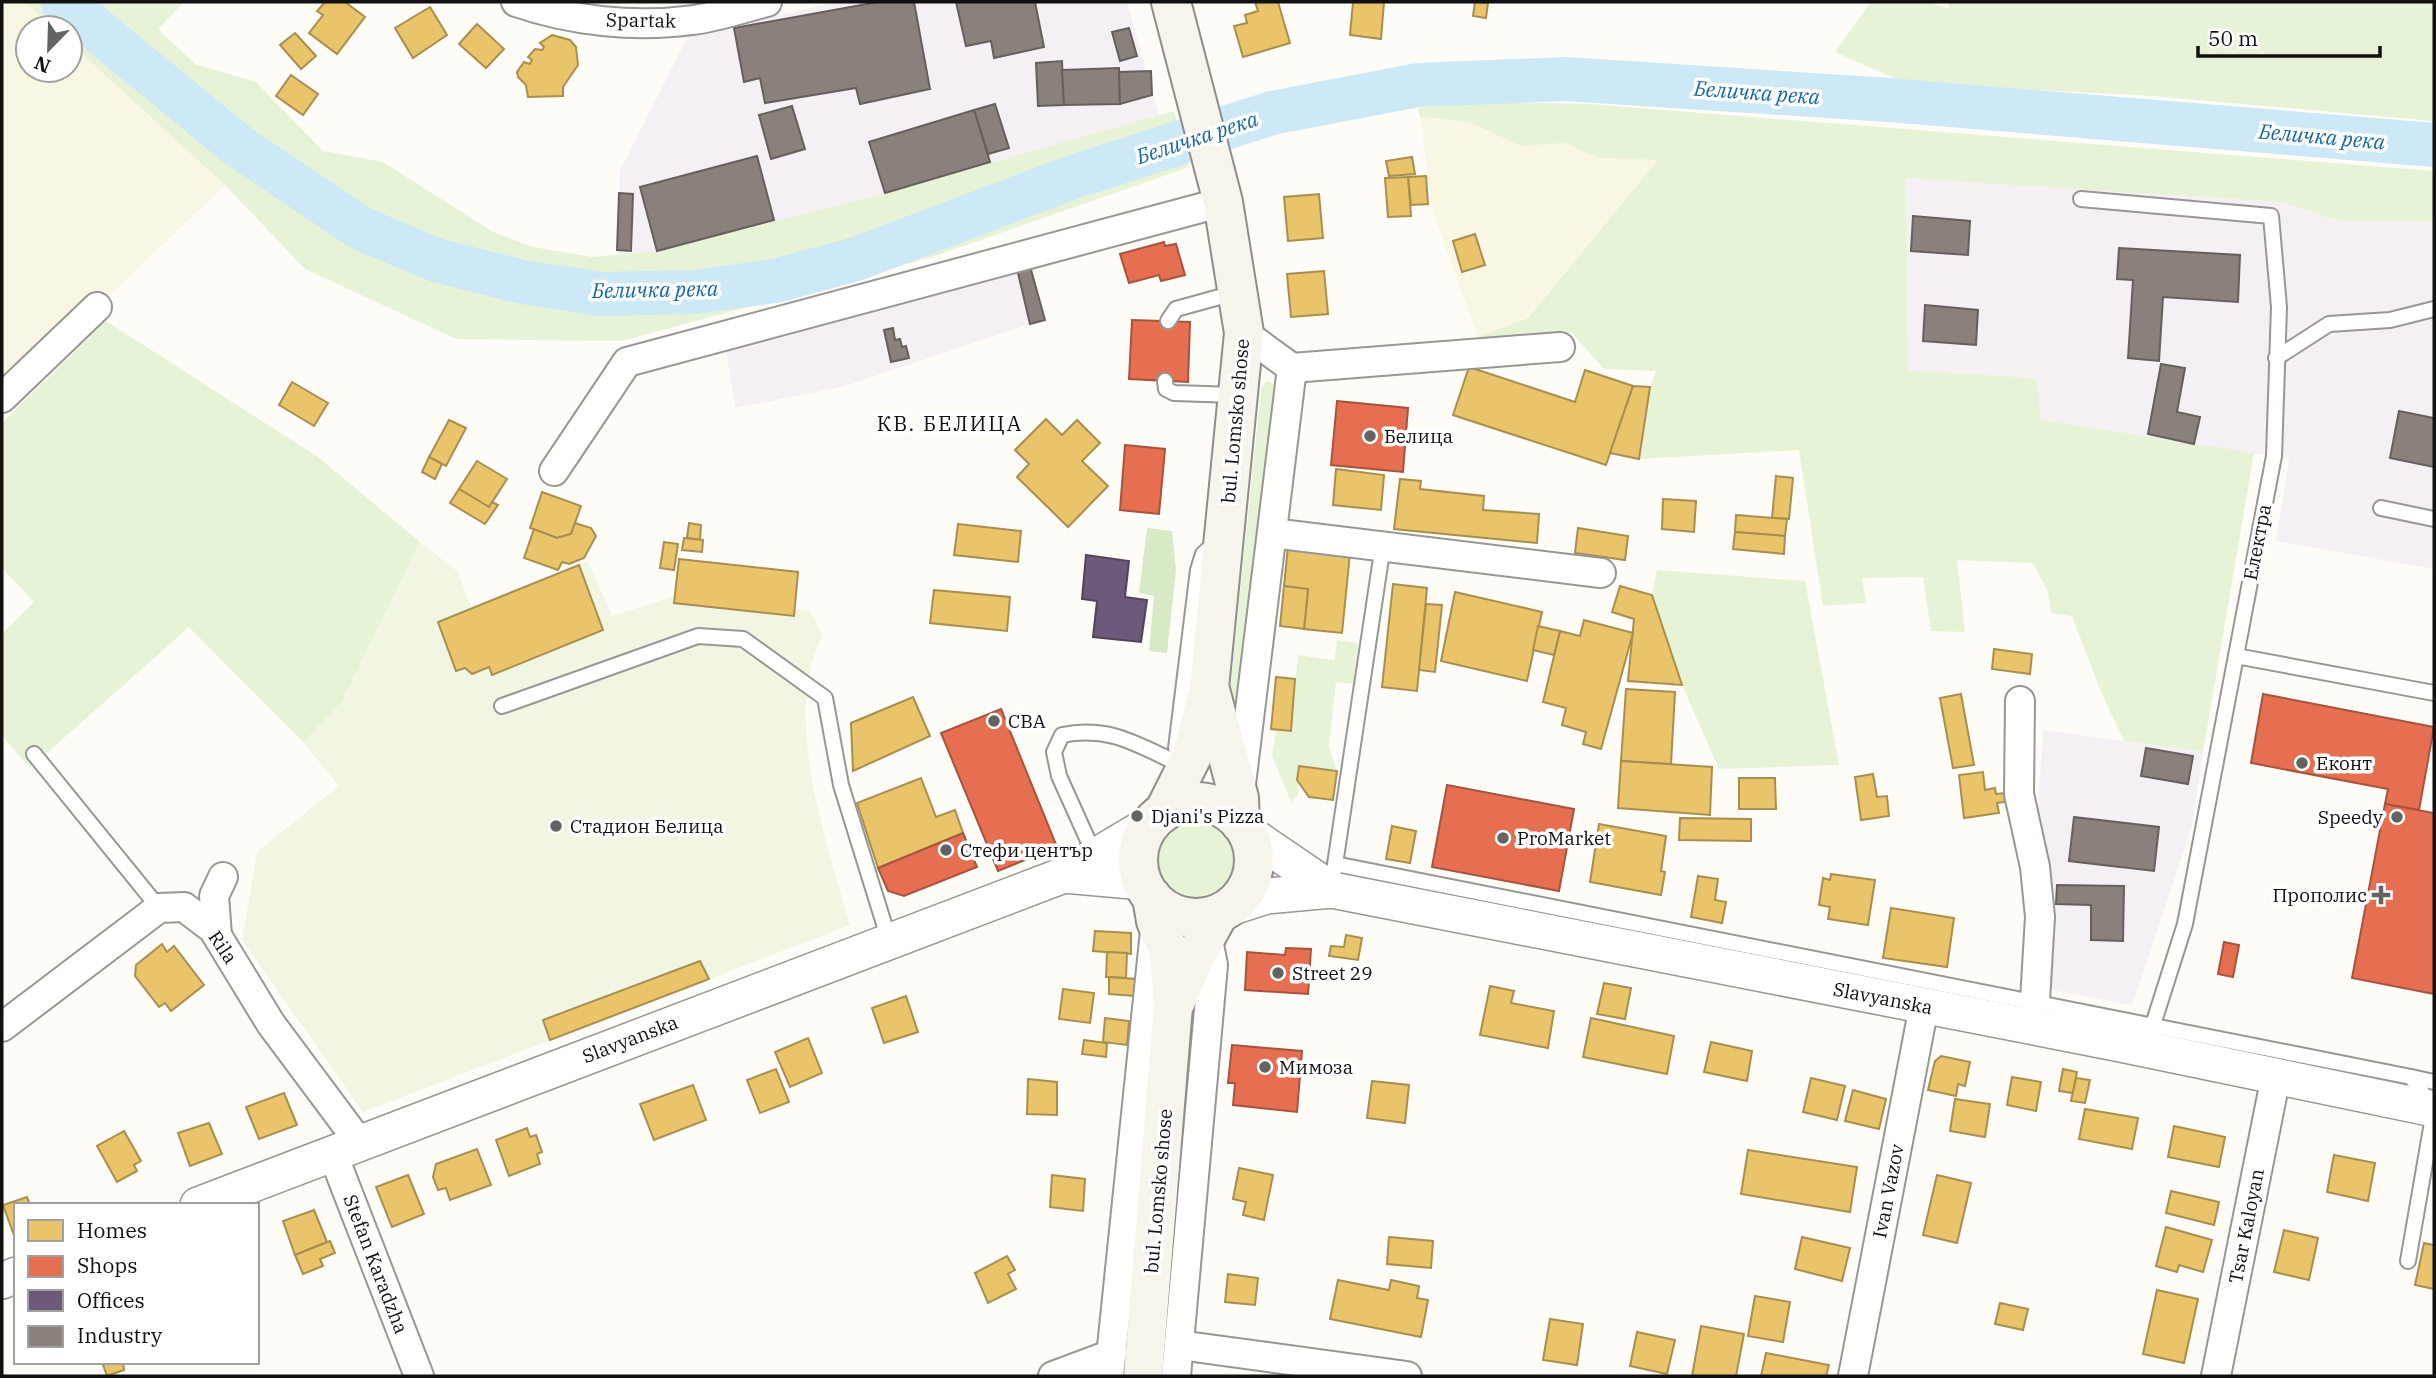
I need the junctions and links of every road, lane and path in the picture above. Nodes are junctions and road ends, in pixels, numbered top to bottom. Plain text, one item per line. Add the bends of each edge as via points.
1 (516, 2) edge
2 (767, 2) edge
3 (1171, 2) edge
4 (2081, 199) dead end
5 (1223, 202) junction
6 (1237, 292) junction
7 (97, 307) dead end
8 (2434, 309) edge
9 (1168, 321) dead end
10 (1244, 333) junction
11 (1560, 347) dead end
12 (2276, 358) junction
13 (1293, 368) junction
14 (1165, 381) dead end
15 (1238, 395) junction
16 (2, 398) edge
17 (554, 471) dead end
18 (2381, 508) dead end
19 (2434, 519) edge
20 (1272, 533) junction
21 (1224, 534) junction
22 (1383, 545) junction
23 (1601, 573) dead end
24 (2236, 656) junction
25 (1209, 688) junction
26 (2434, 693) edge
27 (2020, 701) dead end
28 (502, 706) dead end
29 (34, 754) dead end
30 (1168, 794) junction
31 (1242, 817) junction
32 (1096, 857) junction
33 (1064, 875) junction
34 (223, 877) dead end
35 (1334, 877) junction
36 (1150, 900) junction
37 (159, 908) junction
38 (1218, 919) junction
39 (217, 935) junction
40 (889, 940) junction
41 (2035, 1000) junction
42 (1173, 1006) junction
43 (1924, 1006) junction
44 (2, 1027) edge
45 (2150, 1037) junction
46 (2276, 1076) junction
47 (2411, 1077) junction
48 (2434, 1082) edge
49 (2434, 1109) edge
50 (345, 1147) junction
51 (203, 1203) edge
52 (2408, 1261) dead end
53 (1179, 1345) junction
54 (1110, 1365) edge
55 (419, 1376) edge
56 (1053, 1376) edge
57 (1143, 1376) edge
58 (1177, 1376) edge
59 (1407, 1376) edge
60 (1853, 1376) edge
61 (2216, 1376) edge

1 - 2 street, Spartak via 550,13 617,23 693,20
3 - 5 main road, bul. Lomsko shose
4 - 12 lane, Електра via 2271,216 2279,307
5 - 6 main road, bul. Lomsko shose
5 - 17 street via 627,362
6 - 9 lane via 1176,309
6 - 10 main road, bul. Lomsko shose
7 - 16 street
8 - 12 lane via 2390,320 2329,324
10 - 13 street
10 - 15 main road, bul. Lomsko shose
11 - 13 street
12 - 24 lane, Електра via 2274,456
13 - 20 street
14 - 15 lane via 1166,389 1174,393
15 - 21 main road, bul. Lomsko shose
18 - 19 lane
20 - 22 street
20 - 31 street
21 - 25 main road, bul. Lomsko shose
21 - 30 lane via 1203,554 1198,570
22 - 23 street
22 - 35 lane
24 - 26 lane
24 - 45 lane, Електра via 2185,924
25 - 30 main road, bul. Lomsko shose via 1192,756
25 - 31 main road, bul. Lomsko shose
27 - 41 street via 2019,794 2040,917
28 - 40 lane via 698,636 743,639 825,698 841,785
29 - 37 lane
30 - 31 main road via 1183,804 1203,803
30 - 32 street, Slavyanska
30 - 32 lane via 1116,735 1088,730 1062,735 1054,752 1059,776
30 - 36 main road via 1138,853
31 - 35 street, Slavyanska
31 - 38 main road via 1254,854 1252,874 1244,893
32 - 33 street, Slavyanska
33 - 36 street, Slavyanska
33 - 40 street, Slavyanska
34 - 39 street via 214,896
35 - 38 street, Slavyanska via 1267,896
35 - 41 lane
35 - 43 street, Slavyanska
36 - 38 main road via 1185,917
36 - 42 main road, bul. Lomsko shose via 1169,951
36 - 54 street
37 - 39 street, Rila via 184,907
37 - 44 street
38 - 42 main road, bul. Lomsko shose
38 - 53 street
39 - 50 street, Rila
40 - 50 street, Slavyanska
41 - 45 lane
42 - 57 main road, bul. Lomsko shose
43 - 45 street, Slavyanska
43 - 60 street, Ivan Vazov
45 - 46 street, Slavyanska
45 - 47 lane
46 - 49 street, Slavyanska
46 - 61 street, Tsar Kaloyan
47 - 48 lane
47 - 49 lane
49 - 52 lane
50 - 51 street, Slavyanska
50 - 55 street, Stefan Karadzha
53 - 58 street
53 - 59 street
54 - 56 street

